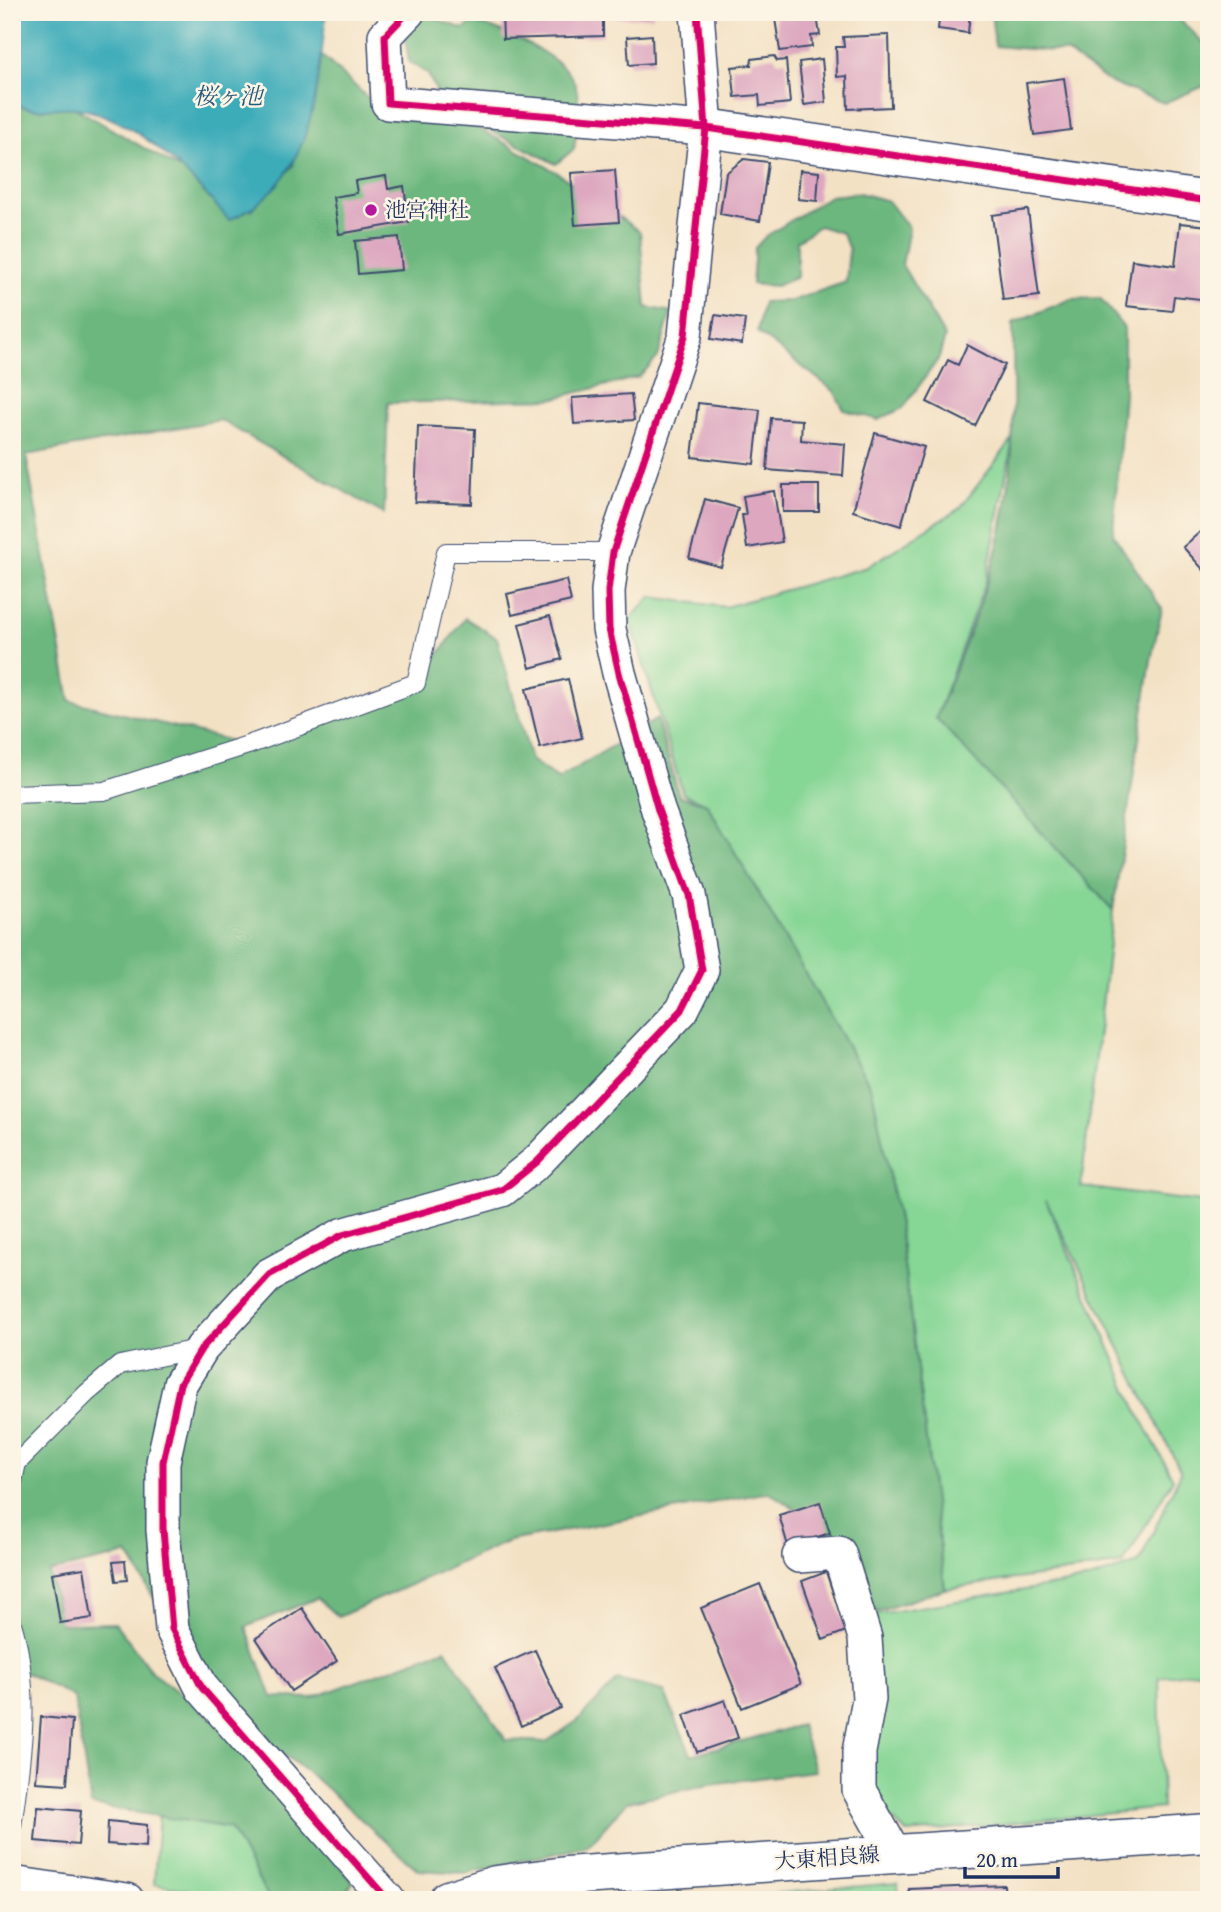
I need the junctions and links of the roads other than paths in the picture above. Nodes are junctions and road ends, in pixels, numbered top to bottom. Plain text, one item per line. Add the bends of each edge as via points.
1 (408, 12) edge
2 (697, 12) edge
3 (706, 128) junction
4 (1209, 201) edge
5 (613, 552) junction
6 (12, 794) edge
7 (202, 1348) junction
8 (12, 1485) edge
9 (799, 1556) dead end
10 (12, 1623) edge
11 (12, 1826) edge
12 (1209, 1833) edge
13 (895, 1854) junction
14 (12, 1883) edge
15 (127, 1900) edge
16 (388, 1900) edge
17 (448, 1900) edge

1 - 3 street via 384,36 388,103
2 - 3 street
3 - 4 main road
3 - 5 street via 685,336
5 - 6 lane via 446,552 416,683 248,745 104,791
5 - 7 street via 609,616 616,662 658,810 689,895 702,970 682,1010 537,1162 502,1190 342,1235 269,1275
7 - 8 lane via 120,1365 17,1464
7 - 16 street via 180,1384 163,1462 163,1530 172,1629 202,1688
9 - 13 street via 839,1553 865,1637 869,1699 859,1752 859,1790
10 - 11 lane via 21,1653 25,1732
12 - 13 main road, 大東相良線
13 - 17 main road, 大東相良線 via 566,1876 496,1885
14 - 15 street

